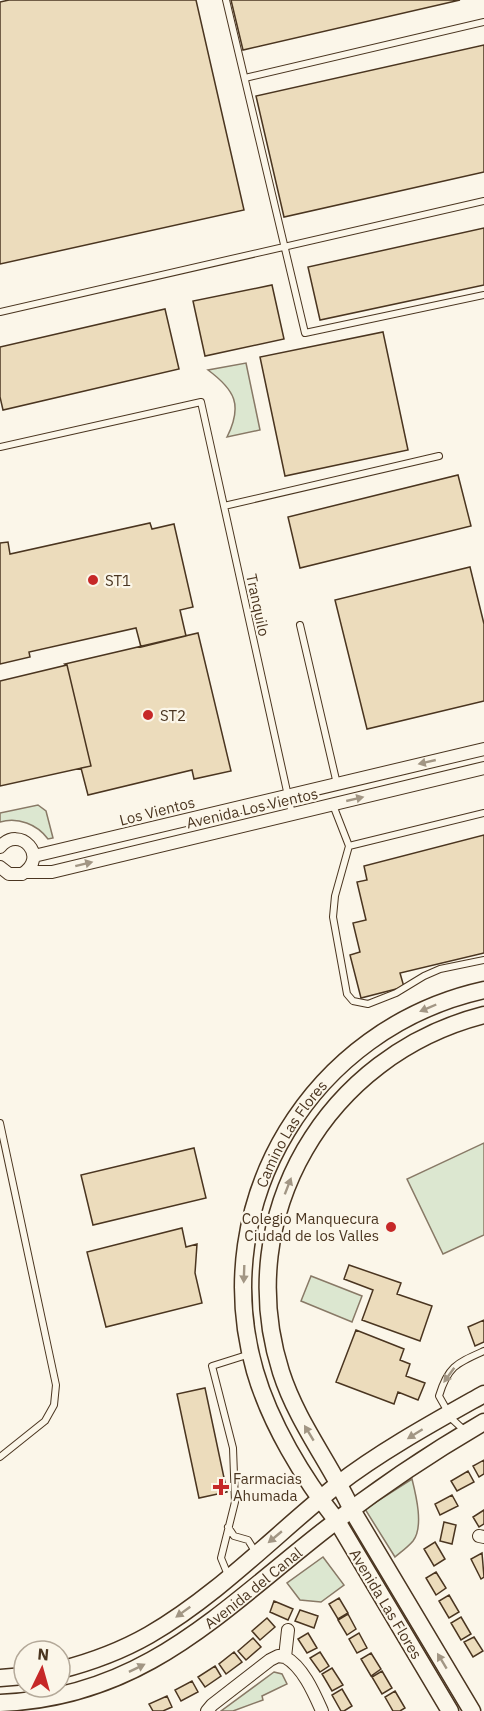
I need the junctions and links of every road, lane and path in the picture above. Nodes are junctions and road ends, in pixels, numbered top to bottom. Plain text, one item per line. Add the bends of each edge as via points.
1 (226, 0) edge
2 (484, 22) edge
3 (245, 78) junction
4 (484, 201) edge
5 (284, 247) junction
6 (484, 295) edge
7 (0, 312) edge
8 (0, 447) edge
9 (439, 456) dead end
10 (224, 506) junction
11 (300, 626) dead end
12 (484, 749) edge
13 (484, 768) edge
14 (337, 784) junction
15 (287, 795) junction
16 (332, 804) junction
17 (484, 813) edge
18 (291, 814) junction
19 (349, 846) junction
20 (0, 847) edge
21 (34, 856) junction
22 (0, 867) edge
23 (26, 872) junction
24 (484, 960) edge
25 (484, 990) edge
26 (484, 1015) edge
27 (0, 1123) edge
28 (484, 1351) edge
29 (250, 1354) junction
30 (484, 1394) edge
31 (449, 1414) junction
32 (484, 1422) edge
33 (466, 1432) junction
34 (0, 1457) edge
35 (339, 1483) junction
36 (320, 1499) junction
37 (352, 1510) junction
38 (337, 1521) junction
39 (228, 1527) junction
40 (256, 1554) junction
41 (229, 1576) junction
42 (288, 1630) dead end
43 (101, 1657) junction
44 (285, 1657) junction
45 (72, 1666) edge
46 (106, 1682) junction
47 (0, 1703) edge
48 (207, 1711) edge
49 (322, 1711) edge
50 (450, 1711) edge
51 (472, 1711) edge

1 - 3 lane
2 - 3 lane
3 - 5 lane
4 - 5 lane
5 - 6 lane via 305,333
5 - 7 lane
8 - 10 lane, Tranquilo via 201,402
9 - 10 lane
10 - 15 lane, Tranquilo
11 - 14 lane
12 -> 14 street, Avenida Los Vientos
16 -> 13 street, Avenida Los Vientos
14 - 15 street, Avenida Los Vientos
15 - 18 lane, Tranquilo
15 - 21 street, Los Vientos
16 - 18 street, Avenida Los Vientos
16 - 19 lane
17 - 19 lane
23 -> 18 street, Avenida Los Vientos via 52,872
19 - 24 lane via 333,917 347,994 353,1001 368,1004 440,969
20 - 21 street via 11,839 20,839 31,847
21 - 23 street
22 - 23 street, Avenida Los Vientos via 13,875
25 -> 29 street, Camino Las Flores via 418,1012 370,1040 327,1077 287,1130 262,1181 248,1234 243,1300
35 -> 26 street, Camino Las Flores via 294,1405 273,1342 268,1271 279,1210 293,1172 313,1136 354,1086 417,1040
27 - 34 lane via 56,1385 54,1405 45,1421
28 -> 31 lane via 459,1362 448,1372 439,1395
29 - 36 street, Camino Las Flores via 271,1414
29 - 39 lane via 212,1366 232,1448 235,1502
30 - 31 street, Avenida del Canal
31 - 33 lane
31 -> 35 street, Avenida del Canal
32 - 33 street, Avenida del Canal
33 - 37 street, Avenida del Canal via 408,1467
35 - 36 street, Avenida del Canal
35 - 37 street, Camino Las Flores
36 - 38 street, Avenida Las Flores
36 -> 40 street, Avenida del Canal
37 - 38 street, Avenida del Canal
51 -> 37 street, Avenida Las Flores
46 -> 38 street, Avenida del Canal via 154,1660 191,1637
38 - 50 street, Avenida Las Flores
39 - 40 lane via 234,1536 248,1540
39 - 41 lane via 221,1558
40 - 41 street, Avenida del Canal
41 -> 43 street, Avenida del Canal via 163,1626
42 - 44 street
43 - 45 street, Avenida del Canal
43 - 46 street
44 - 48 street via 270,1660
44 - 49 street via 295,1664
46 - 47 street, Avenida del Canal via 57,1696

